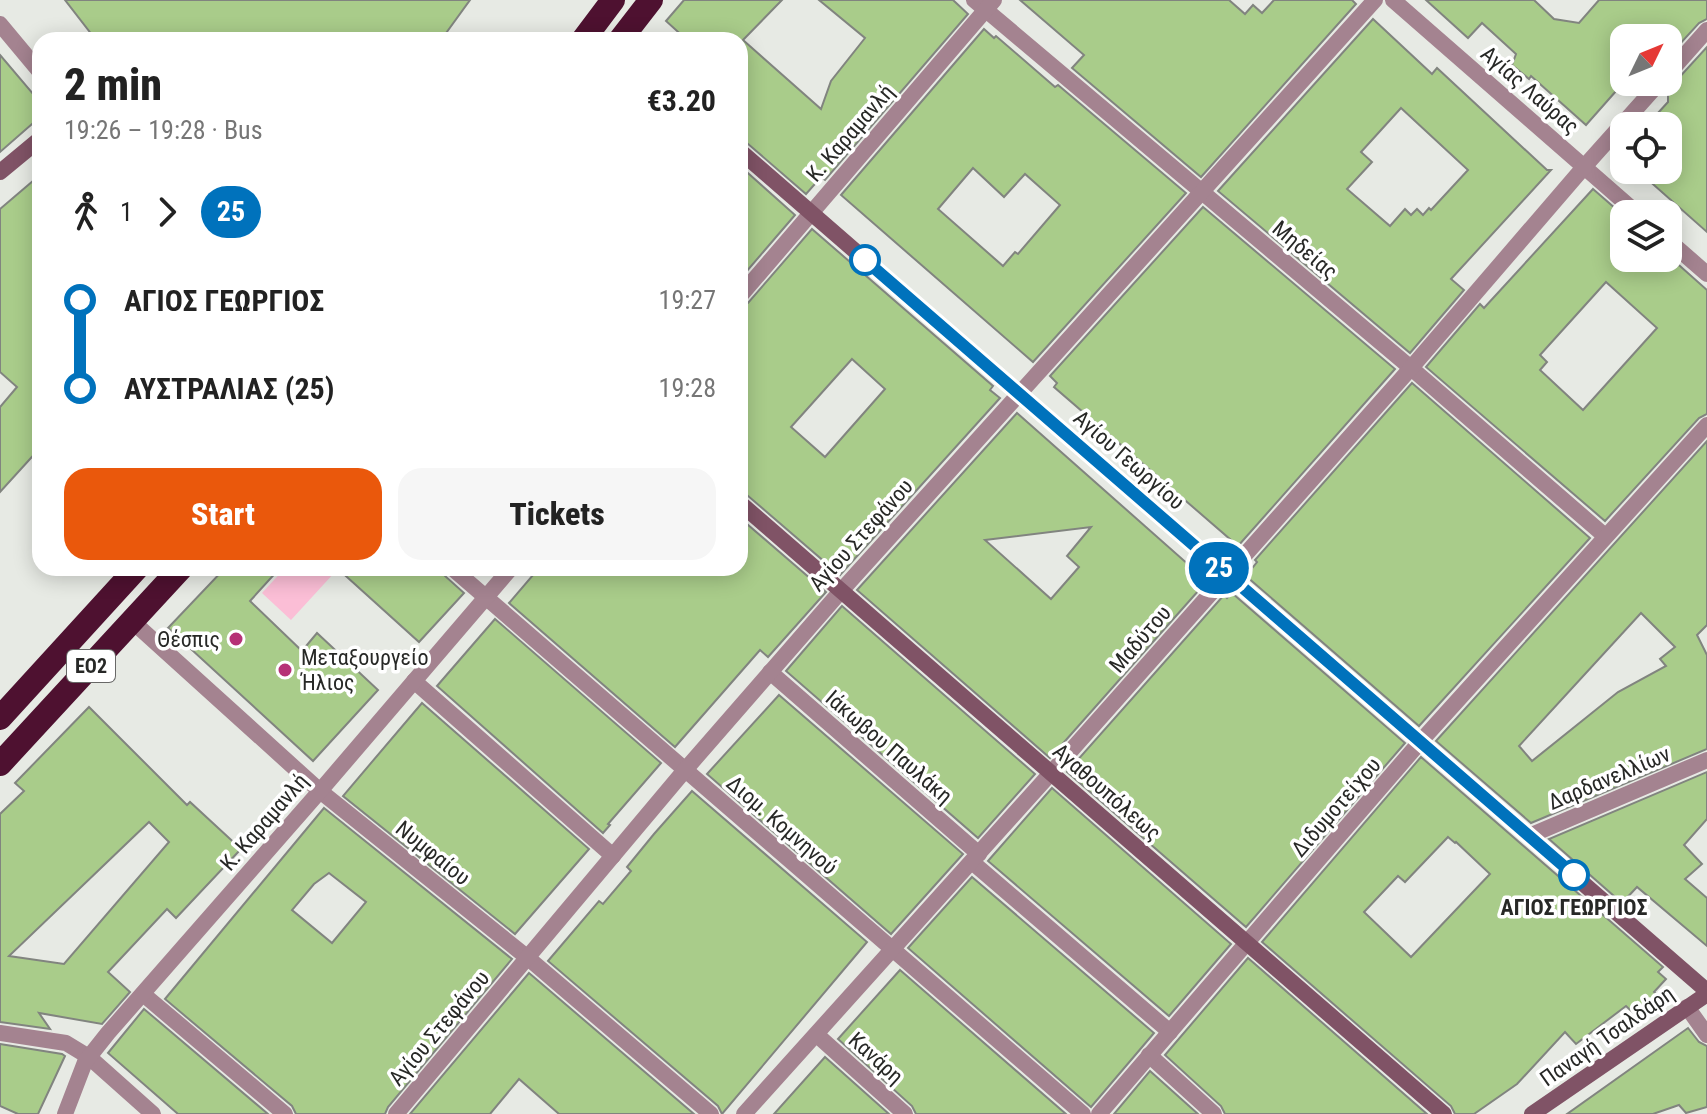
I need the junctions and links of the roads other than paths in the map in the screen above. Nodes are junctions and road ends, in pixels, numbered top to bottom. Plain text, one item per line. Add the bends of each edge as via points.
1 (613, 0) edge
2 (651, 0) edge
3 (1375, 0) edge
4 (1393, 0) edge
5 (985, 3) edge
6 (0, 24) edge
7 (1707, 30) edge
8 (597, 32) edge
9 (626, 32) edge
10 (1682, 58) edge
11 (32, 62) edge
12 (1647, 96) edge
13 (32, 146) edge
14 (748, 158) edge
15 (1584, 167) junction
16 (0, 172) edge
17 (1201, 191) junction
18 (1622, 200) edge
19 (811, 213) junction
20 (1682, 252) edge
21 (1707, 274) edge
22 (748, 287) edge
23 (1411, 368) junction
24 (1018, 393) junction
25 (1707, 425) edge
26 (748, 510) edge
27 (1605, 536) junction
28 (1227, 574) junction
29 (130, 576) edge
30 (174, 576) edge
31 (461, 576) edge
32 (504, 576) edge
33 (841, 591) junction
34 (486, 598) junction
35 (132, 621) junction
36 (770, 672) junction
37 (414, 681) junction
38 (0, 718) edge
39 (1420, 742) junction
40 (1707, 760) edge
41 (0, 764) edge
42 (685, 770) junction
43 (1051, 773) junction
44 (320, 791) junction
45 (1529, 836) junction
46 (613, 856) junction
47 (975, 858) junction
48 (1248, 943) junction
49 (893, 950) junction
50 (528, 958) junction
51 (1707, 993) edge
52 (143, 994) junction
53 (1687, 1007) junction
54 (1170, 1032) junction
55 (0, 1033) edge
56 (817, 1035) junction
57 (1707, 1035) edge
58 (1149, 1055) junction
59 (89, 1057) junction
60 (65, 1114) edge
61 (153, 1114) edge
62 (285, 1114) edge
63 (396, 1114) edge
64 (711, 1114) edge
65 (744, 1114) edge
66 (905, 1114) edge
67 (1083, 1114) edge
68 (1099, 1114) edge
69 (1214, 1114) edge
70 (1444, 1114) edge
71 (1532, 1114) edge

1 - 8 highway
2 - 9 highway
3 - 17 street, Αγίου Στεφάνου
4 - 15 street, Αγίας Λαύρας
5 - 17 street, Μηδείας
5 - 19 street, Κ. Καραμανλή
6 - 11 street
7 - 10 street
12 - 15 street, Μαδύτου
13 - 16 street
14 - 19 street, Αγίου Γεωργίου
15 - 18 street, Αγίας Λαύρας
15 - 23 street, Μαδύτου
17 - 23 street, Μηδείας
17 - 24 street, Αγίου Στεφάνου
19 - 22 street, Κ. Καραμανλή
19 - 24 street, Αγίου Γεωργίου
20 - 21 street
23 - 27 street, Μηδείας
23 - 28 street, Μαδύτου
24 - 28 street, Αγίου Γεωργίου
24 - 33 street, Αγίου Στεφάνου
25 - 27 street, Διδυμοτείχου
26 - 33 street, Αγαθουπόλεως
27 - 39 street, Διδυμοτείχου
28 - 39 street, Αγίου Γεωργίου
28 - 43 street, Μαδύτου
29 - 38 highway, ΕΟ2
30 - 35 highway, ΕΟ2
31 - 34 street, Διομ. Κομνηνού
32 - 34 street, Κ. Καραμανλή
33 - 36 street, Αγίου Στεφάνου
33 - 43 street, Αγαθουπόλεως
34 - 37 street, Κ. Καραμανλή
34 - 42 street, Διομ. Κομνηνού
35 - 41 highway, ΕΟ2
35 - 44 street, Νυμφαίου
36 - 42 street, Αγίου Στεφάνου
36 - 47 street, Ιάκωβου Παυλάκη
37 - 44 street, Κ. Καραμανλή
37 - 46 street
39 - 45 street, Αγίου Γεωργίου
39 - 48 street, Διδυμοτείχου
40 - 45 street, Δαρδανελλίων
42 - 46 street, Αγίου Στεφάνου
42 - 49 street, Διομ. Κομνηνού
43 - 47 street, Μαδύτου
43 - 48 street, Αγαθουπόλεως
44 - 50 street, Νυμφαίου
44 - 52 street, Κ. Καραμανλή
45 - 51 street, Αγίου Γεωργίου
46 - 50 street, Αγίου Στεφάνου
47 - 49 street, Μαδύτου
47 - 54 street, Ιάκωβου Παυλάκη
48 - 54 street, Διδυμοτείχου
48 - 70 street, Αγαθουπόλεως
49 - 56 street, Μαδύτου
49 - 67 street, Διομ. Κομνηνού
50 - 63 street, Αγίου Στεφάνου
50 - 64 street, Νυμφαίου
51 - 53 street, Παναγή Τσαλδάρη
52 - 59 street, Κ. Καραμανλή
52 - 62 street
53 - 57 street
53 - 71 street, Παναγή Τσαλδάρη
54 - 58 street, Διδυμοτείχου
55 - 59 street via 66,1043
56 - 65 street, Μαδύτου
56 - 66 street, Κανάρη
58 - 68 street, Διδυμοτείχου
58 - 69 street
59 - 60 street, Κ. Καραμανλή
59 - 61 street

